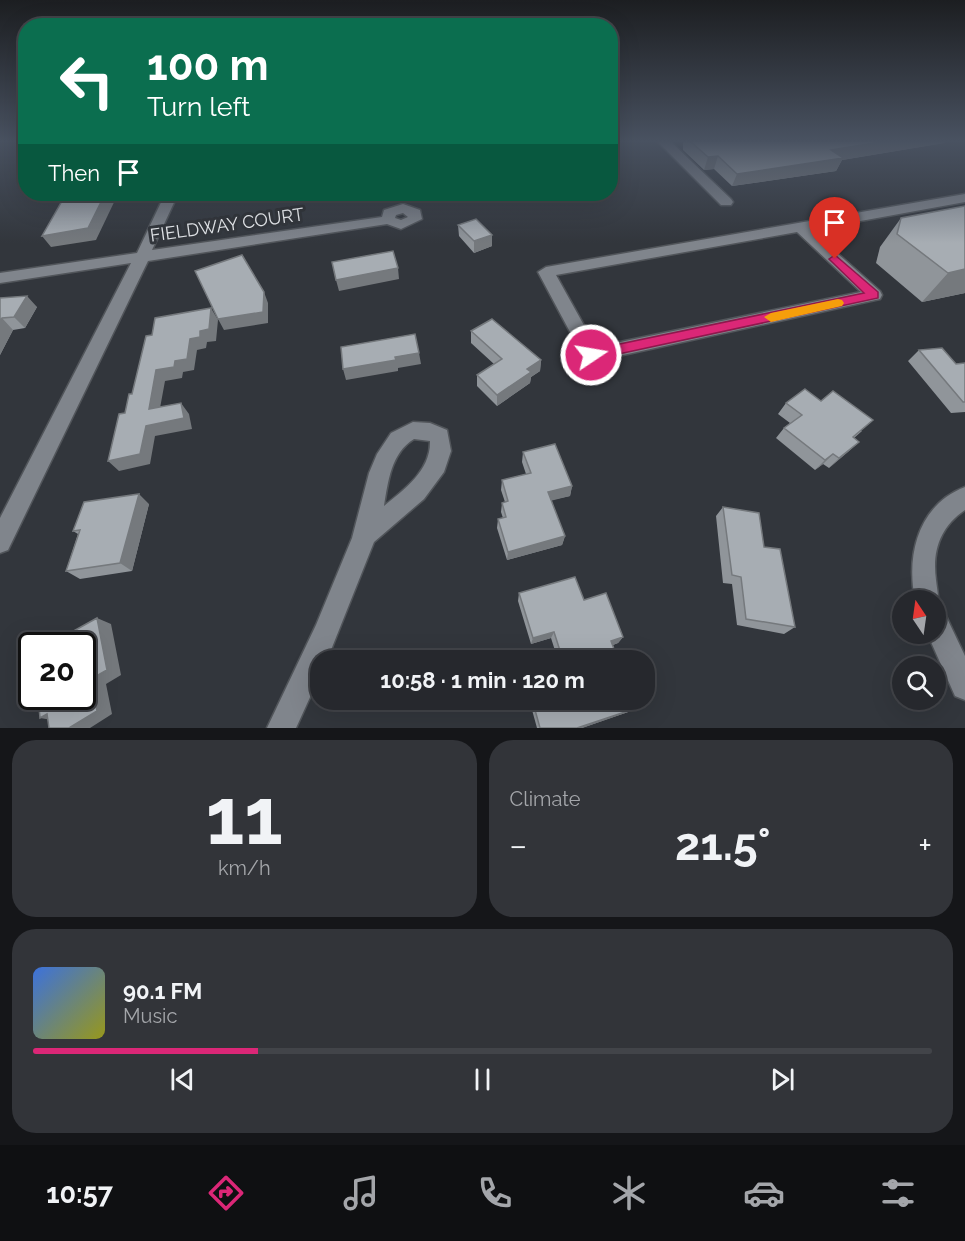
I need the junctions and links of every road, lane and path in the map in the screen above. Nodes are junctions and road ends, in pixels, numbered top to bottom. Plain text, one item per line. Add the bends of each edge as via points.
1 (698, 175) edge
2 (965, 198) edge
3 (168, 201) edge
4 (726, 202) dead end
5 (388, 220) dead end
6 (799, 226) junction
7 (142, 257) junction
8 (0, 278) edge
9 (965, 497) edge
10 (365, 535) junction
11 (0, 543) edge
12 (924, 590) edge
13 (946, 644) edge
14 (965, 686) edge
15 (281, 728) edge

1 - 4 street
2 - 6 street
3 - 7 street
5 - 7 street, FIELDWAY COURT
6 - 6 street via 787,228 546,272 591,355 874,295
7 - 8 street, FIELDWAY COURT
7 - 11 street
9 - 12 street via 945,512 926,543 921,561
10 - 10 street via 426,482 440,458 440,436 422,430 398,439 383,466
10 - 15 street
13 - 14 street

